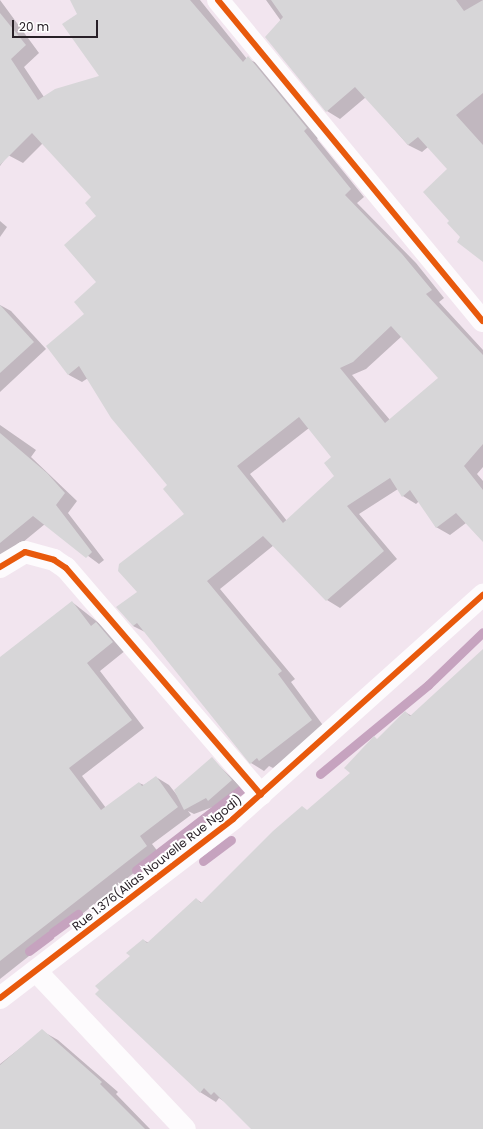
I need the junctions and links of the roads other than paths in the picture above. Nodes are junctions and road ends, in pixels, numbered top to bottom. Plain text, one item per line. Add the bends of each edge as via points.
1 (218, 0) edge
2 (483, 320) edge
3 (0, 567) edge
4 (483, 595) edge
5 (261, 795) junction
6 (36, 971) junction
7 (0, 998) edge
8 (185, 1129) edge

1 - 2 street
3 - 5 street via 25,552 54,560 66,568
4 - 5 street, Rue 1.376(Alias Nouvelle Rue Ngodi)
5 - 6 street, Rue 1.376(Alias Nouvelle Rue Ngodi)
6 - 7 street, Rue 1.376(Alias Nouvelle Rue Ngodi)
6 - 8 street

